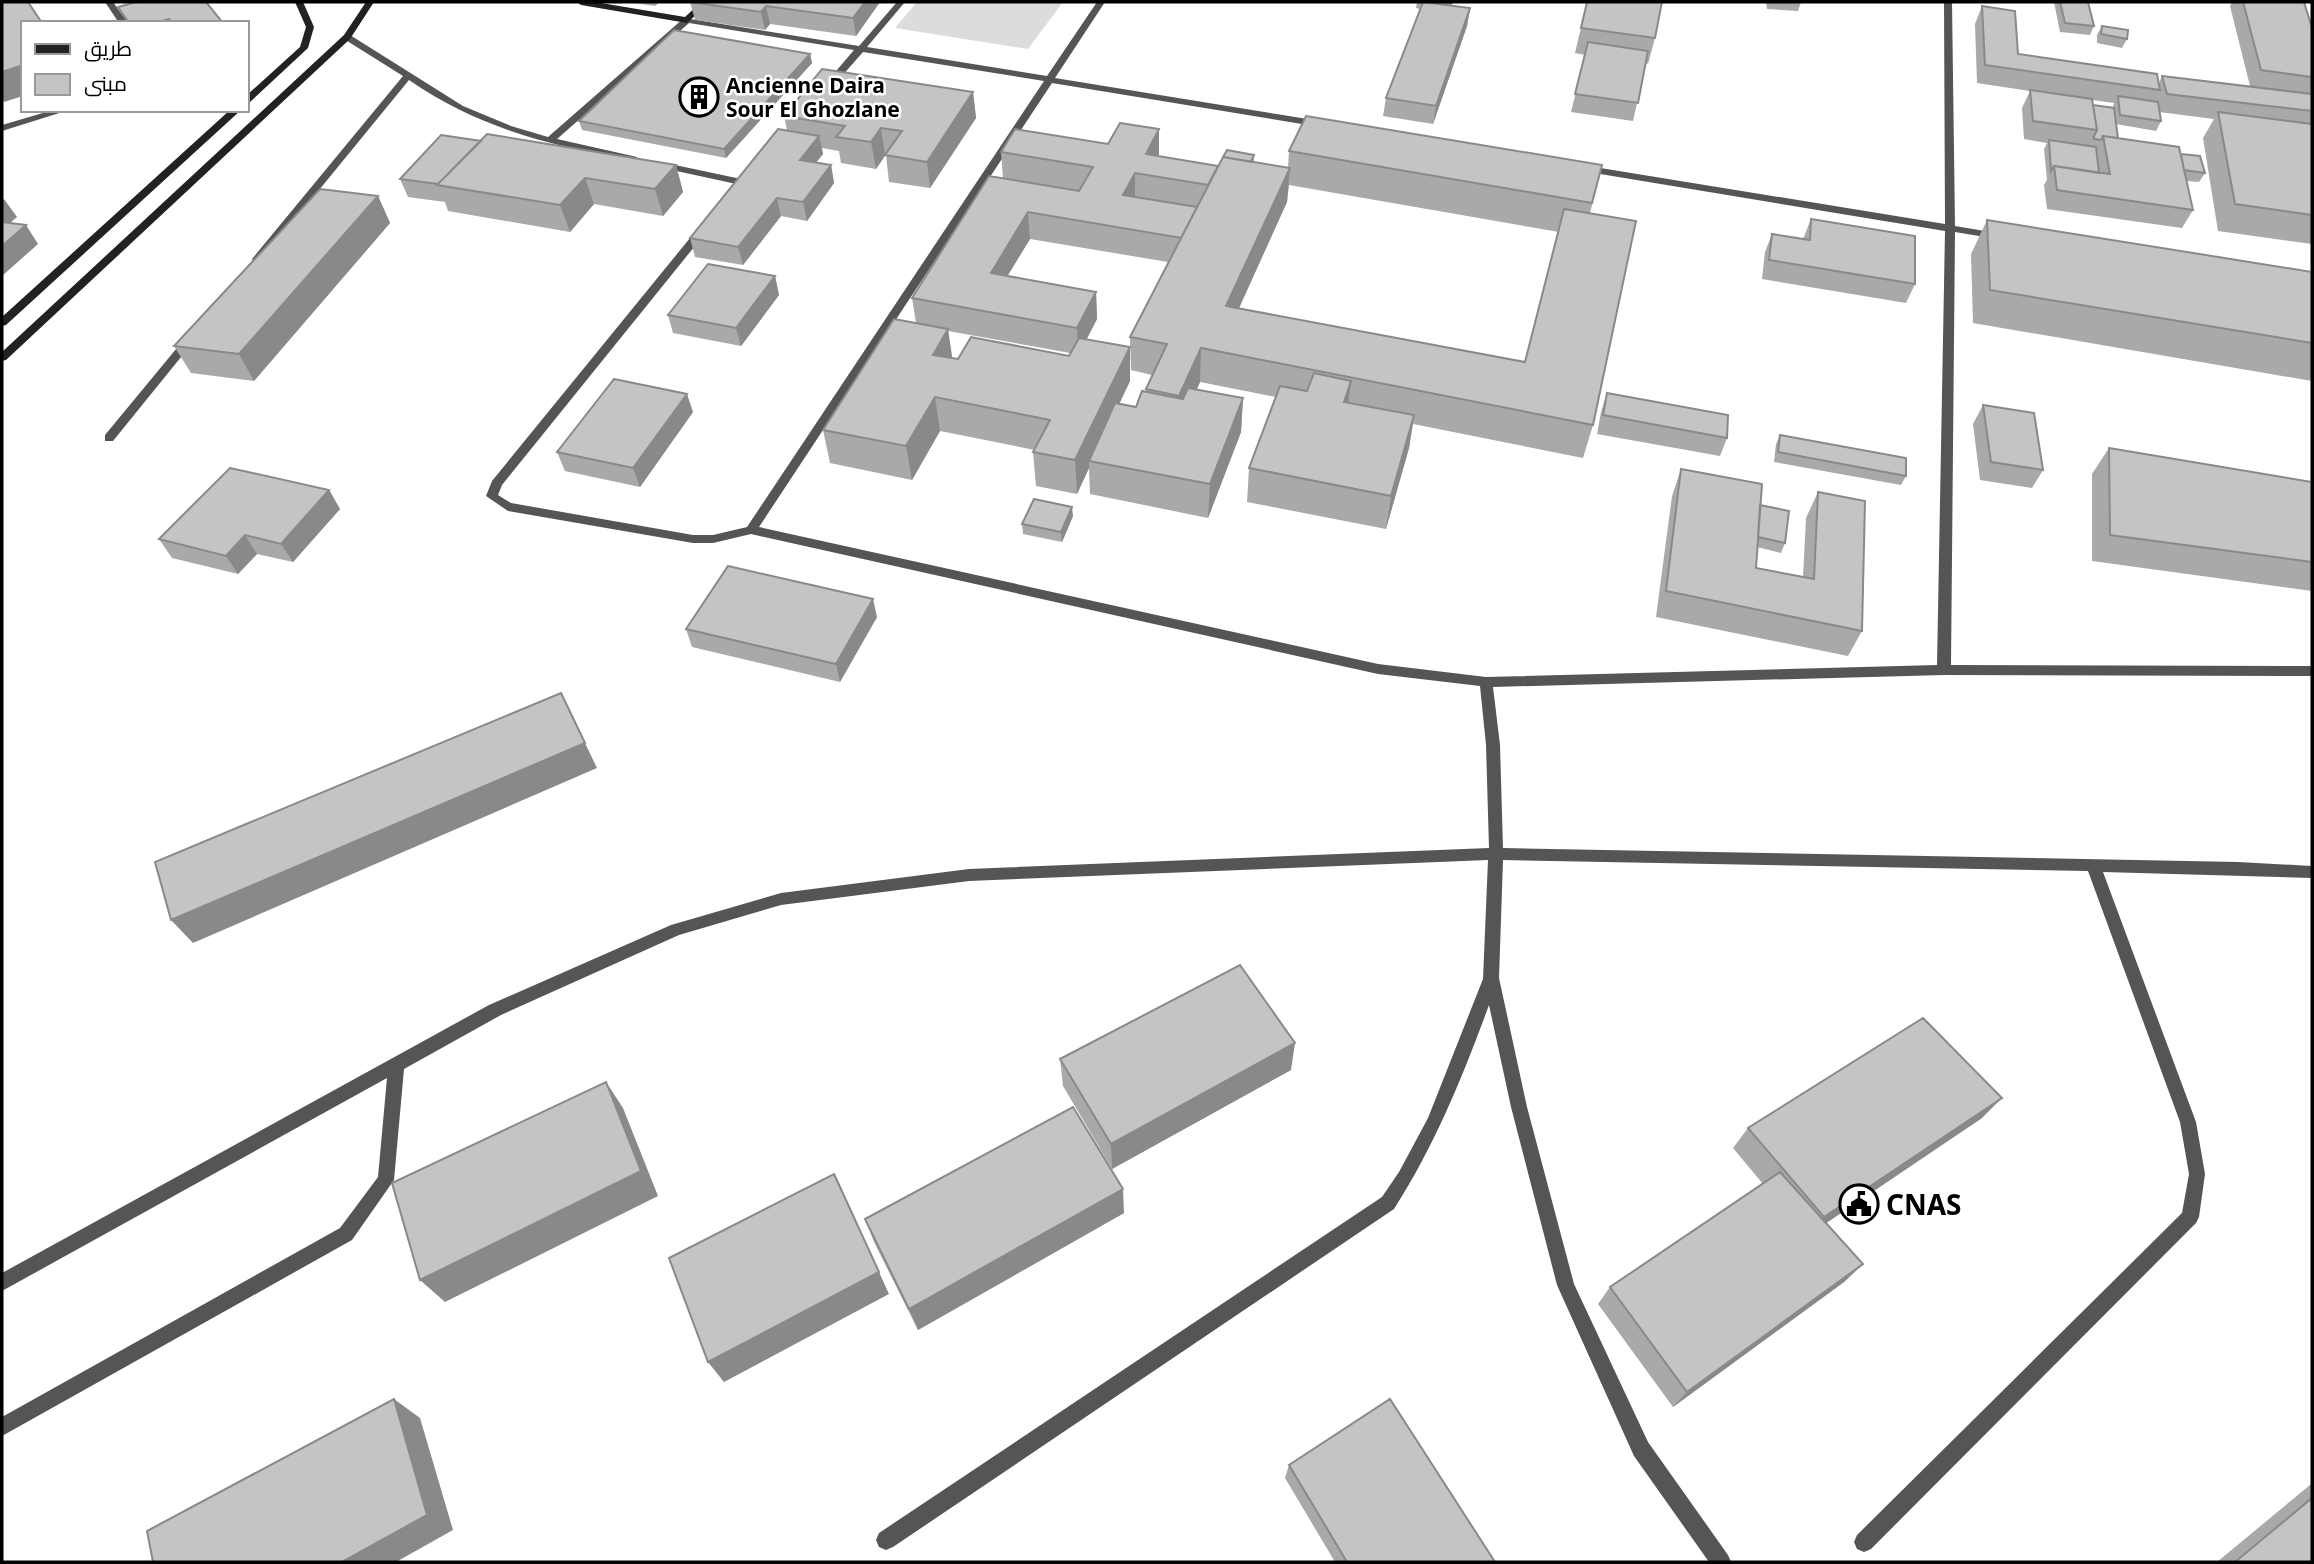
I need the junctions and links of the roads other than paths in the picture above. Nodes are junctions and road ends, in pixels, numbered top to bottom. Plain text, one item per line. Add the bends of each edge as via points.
1 (109, 2) edge
2 (299, 2) edge
3 (370, 2) edge
4 (581, 2) edge
5 (706, 2) edge
6 (901, 2) edge
7 (1101, 2) edge
8 (1948, 2) edge
9 (687, 20) junction
10 (123, 21) edge
11 (347, 37) junction
12 (861, 49) junction
13 (408, 75) junction
14 (1051, 79) junction
15 (824, 90) edge
16 (248, 99) edge
17 (57, 112) edge
18 (234, 112) edge
19 (1337, 127) edge
20 (2, 128) edge
21 (549, 141) junction
22 (1568, 166) edge
23 (751, 172) edge
24 (741, 182) junction
25 (733, 193) edge
26 (715, 214) edge
27 (1950, 228) junction
28 (2004, 237) edge
29 (245, 272) edge
30 (2, 323) edge
31 (194, 334) edge
32 (2, 358) edge
33 (109, 438) dead end
34 (751, 530) junction
35 (1944, 670) junction
36 (2312, 671) edge
37 (1486, 682) junction
38 (1496, 853) junction
39 (2093, 865) junction
40 (2312, 872) edge
41 (1491, 978) junction
42 (396, 1064) junction
43 (2, 1282) edge
44 (2, 1427) edge
45 (886, 1540) dead end
46 (1864, 1542) dead end
47 (1721, 1562) edge

1 - 10 street
2 - 16 main road via 310,27 304,48
3 - 11 main road
4 - 9 main road
5 - 9 main road
6 - 12 street
7 - 14 street
8 - 27 street
9 - 12 street
9 - 21 street
11 - 13 street
11 - 32 main road
12 - 14 street
12 - 15 street
13 - 21 street via 468,112
13 - 29 street
14 - 19 street
14 - 34 street
17 - 20 street
18 - 30 main road
21 - 24 street
22 - 27 street
23 - 24 street
24 - 25 street
26 - 34 street via 496,484 492,496 508,506 693,539
27 - 28 street
27 - 35 street
31 - 33 street
34 - 37 street via 1378,669
35 - 36 street
35 - 37 street
37 - 38 street
38 - 39 street
38 - 41 street
38 - 42 street via 969,875 781,899 676,930 495,1010
39 - 40 street
39 - 46 street via 2188,1122 2197,1174 2190,1217
41 - 45 street via 1412,1168 1388,1203
41 - 47 street via 1566,1285 1641,1449
42 - 43 street
42 - 44 street via 386,1180 346,1234

